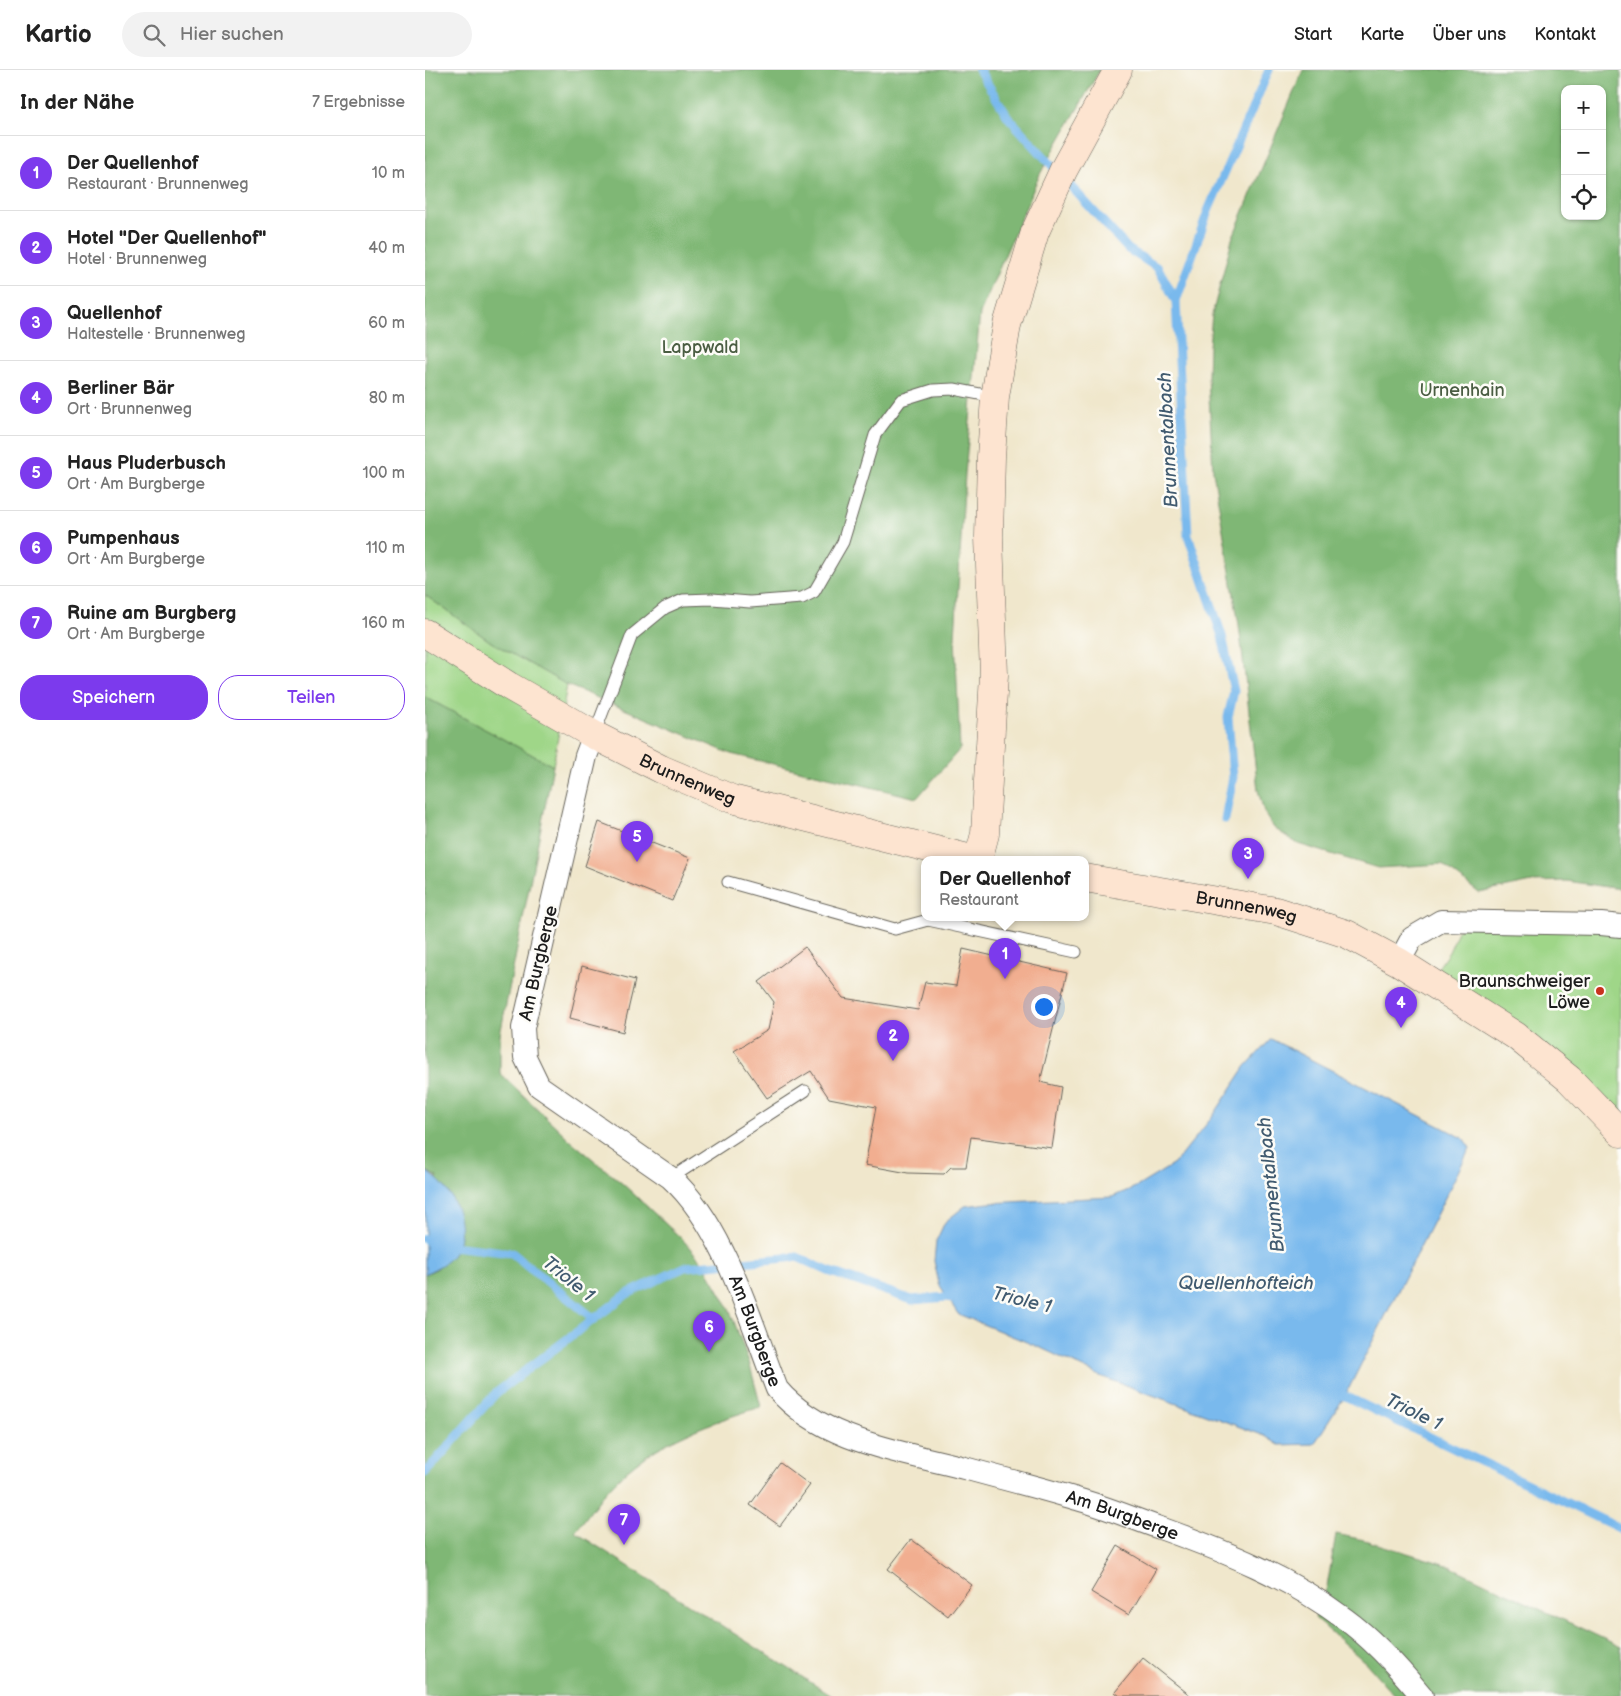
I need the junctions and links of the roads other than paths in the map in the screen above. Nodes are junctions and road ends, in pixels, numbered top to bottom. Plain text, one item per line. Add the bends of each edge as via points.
1 (1118, 70) edge
2 (995, 397) junction
3 (425, 633) edge
4 (594, 735) junction
5 (940, 856) edge
6 (978, 856) edge
7 (1089, 879) edge
8 (728, 882) dead end
9 (921, 921) edge
10 (937, 921) edge
11 (1621, 926) edge
12 (1077, 952) dead end
13 (1399, 962) junction
14 (805, 1091) dead end
15 (1621, 1133) edge
16 (671, 1178) junction
17 (1421, 1696) edge

1 - 2 main road via 1059,179 1035,232 1007,325
2 - 4 lane via 947,389 901,400 875,435 843,542 814,592 802,598 750,602 683,600 665,608 631,635
2 - 6 main road via 989,537 994,674 985,834
3 - 4 main road, Brunnenweg
4 - 5 main road, Brunnenweg via 661,769 732,799
4 - 16 street, Am Burgberge via 586,756 523,1028 525,1056 539,1086
7 - 13 main road, Brunnenweg via 1276,911 1347,934
8 - 9 lane via 895,929
10 - 12 lane
11 - 13 street via 1441,921 1412,938
13 - 15 main road, Brunnenweg via 1516,1036 1569,1079
14 - 16 lane
16 - 17 street, Am Burgberge via 689,1194 719,1242 777,1389 790,1405 834,1431 1079,1499 1225,1551 1271,1573 1345,1619 1378,1647

